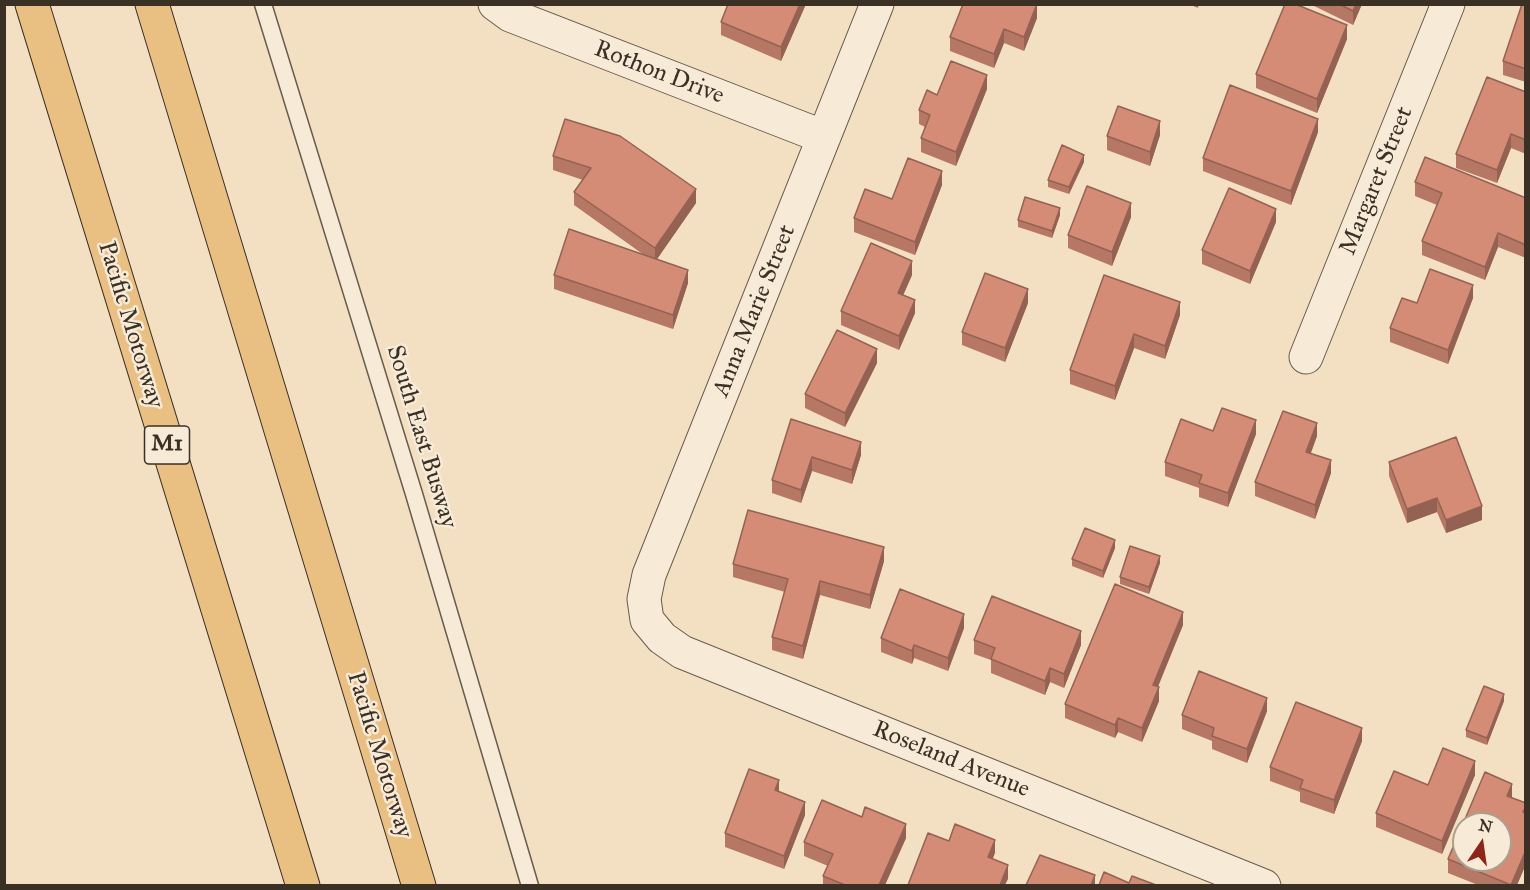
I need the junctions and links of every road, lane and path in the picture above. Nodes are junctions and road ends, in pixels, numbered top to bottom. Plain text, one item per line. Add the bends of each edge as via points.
1 (32, 4) edge
2 (152, 4) edge
3 (262, 4) edge
4 (495, 4) edge
5 (877, 4) edge
6 (1448, 4) edge
7 (825, 138) junction
8 (1306, 357) dead end
9 (647, 620) joint
10 (303, 885) edge
11 (419, 885) edge
12 (530, 885) edge
13 (1264, 885) edge

1 - 10 highway, Pacific Motorway / M1
2 - 11 highway, Pacific Motorway
3 - 12 lane, South East Busway
4 - 7 street, Rothon Drive via 510,15
5 - 7 street, Anna Marie Street
6 - 8 street, Margaret Street
7 - 9 street, Anna Marie Street via 649,575 644,599
9 - 13 street, Roseland Avenue via 662,638 682,652

